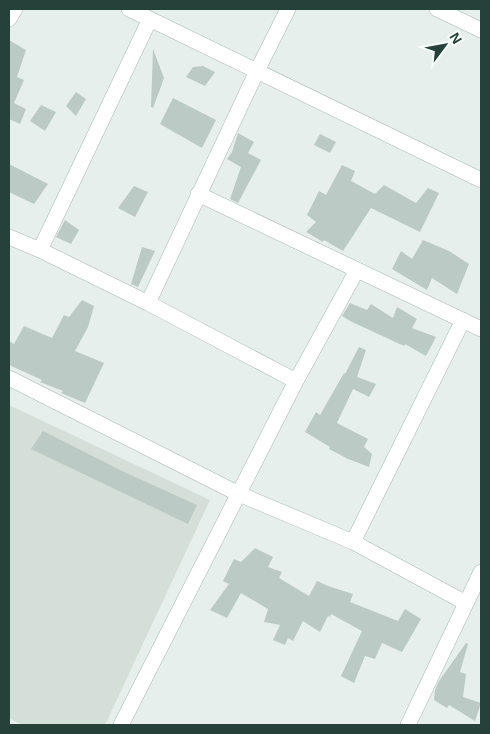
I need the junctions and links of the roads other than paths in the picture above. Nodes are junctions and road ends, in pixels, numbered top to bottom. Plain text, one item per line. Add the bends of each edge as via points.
1 (15, 9) edge
2 (128, 9) edge
3 (288, 9) edge
4 (437, 9) edge
5 (9, 19) edge
6 (150, 19) junction
7 (481, 30) edge
8 (257, 70) junction
9 (481, 180) edge
10 (198, 194) junction
11 (9, 237) edge
12 (40, 250) junction
13 (357, 270) junction
14 (148, 303) junction
15 (463, 320) junction
16 (481, 329) edge
17 (9, 378) edge
18 (296, 381) junction
19 (239, 494) junction
20 (353, 542) junction
21 (481, 572) edge
22 (466, 603) junction
23 (121, 725) edge
24 (408, 725) edge

1 - 5 street
2 - 6 street
3 - 8 street
4 - 7 street
6 - 8 street
6 - 12 street
8 - 9 street
8 - 10 street
10 - 13 street
10 - 14 street
11 - 12 street
12 - 14 street
13 - 15 street
13 - 18 street
14 - 18 street
15 - 16 street
15 - 20 street
17 - 19 street
18 - 19 street
19 - 20 street
19 - 23 street
20 - 22 street
21 - 22 street
22 - 24 street

